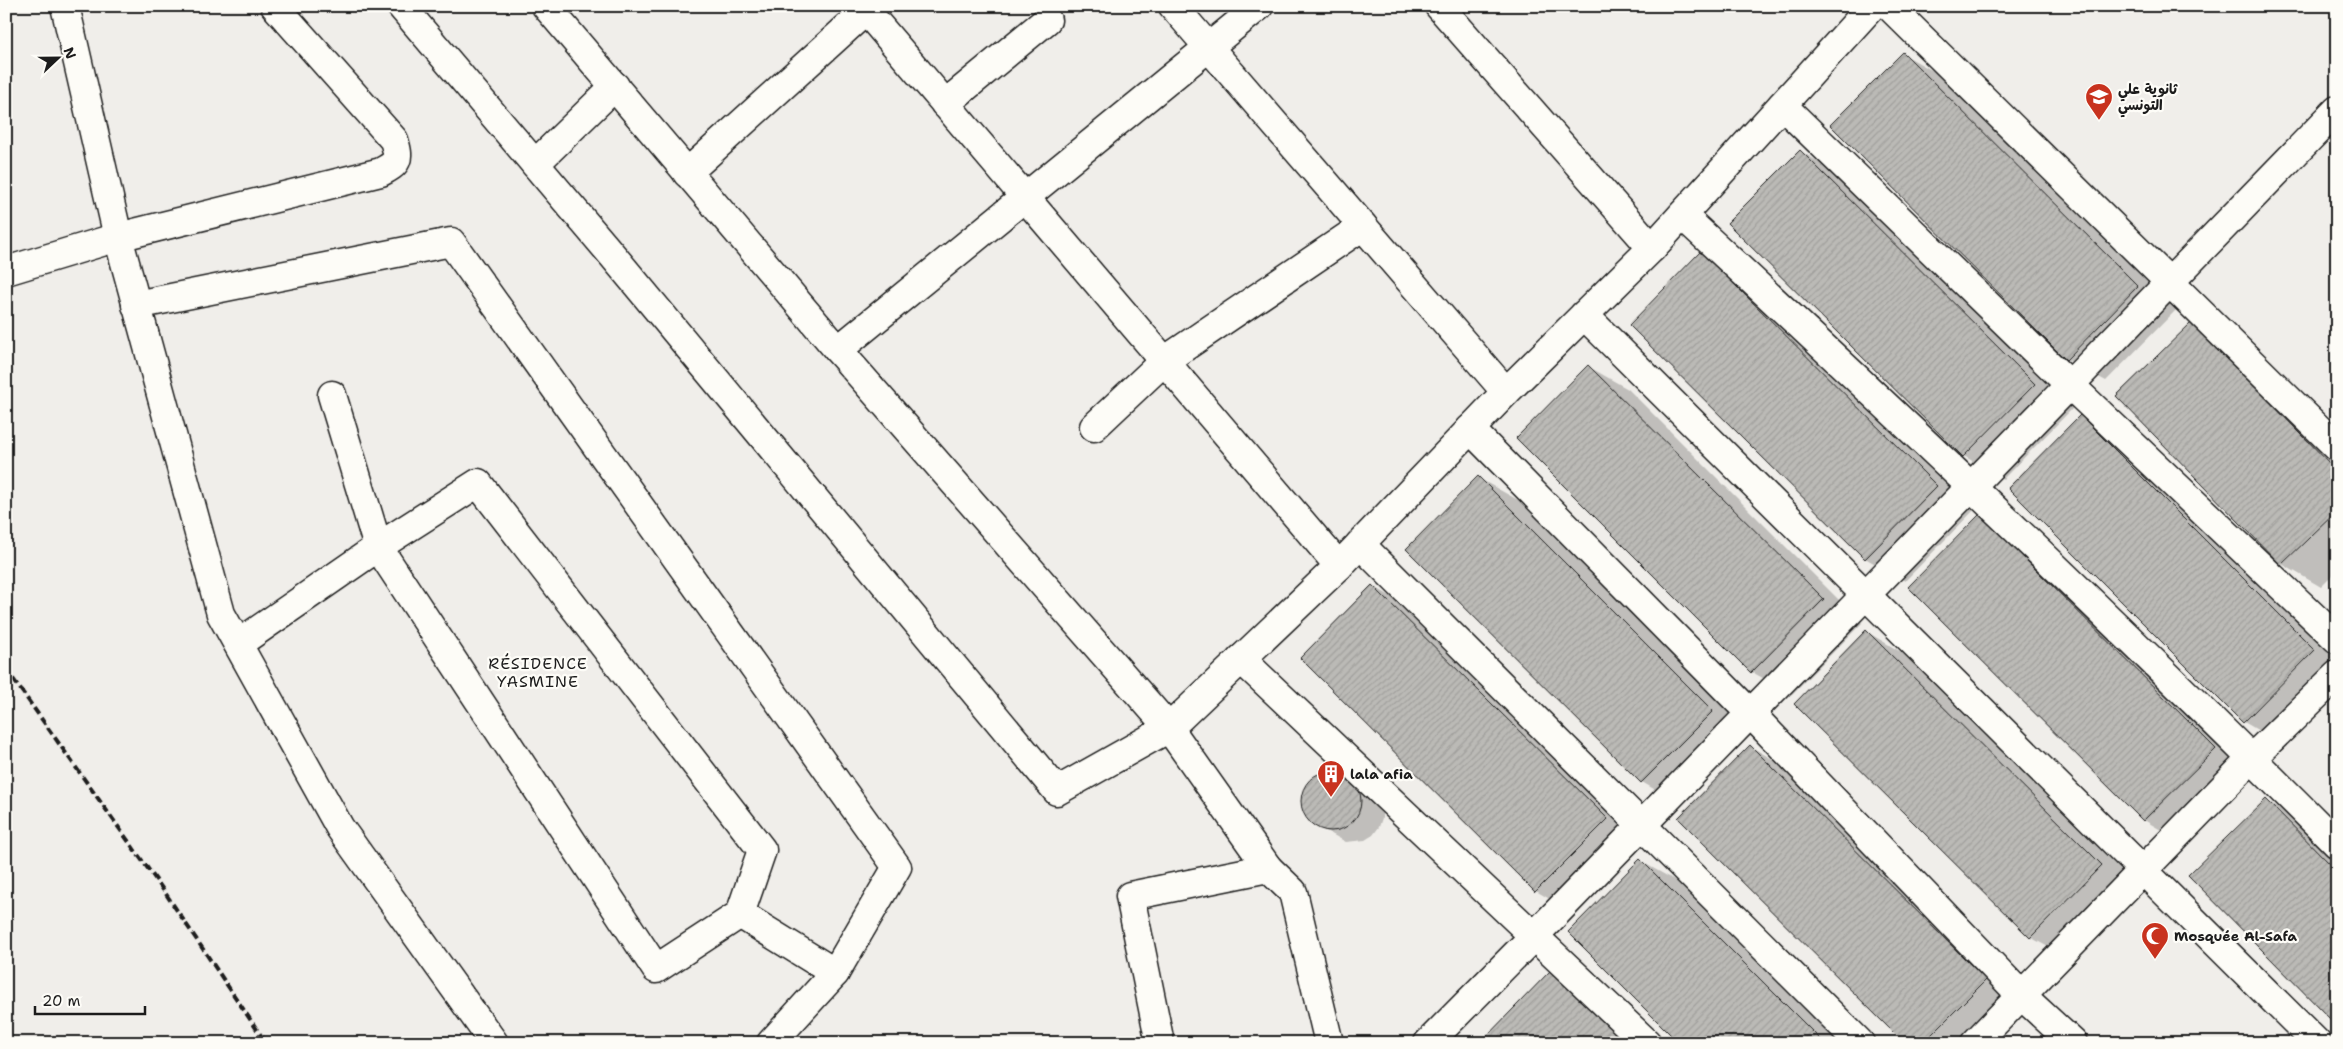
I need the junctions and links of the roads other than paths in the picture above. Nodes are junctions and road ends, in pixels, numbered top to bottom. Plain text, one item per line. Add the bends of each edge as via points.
1 (65, 6) edge
2 (275, 6) edge
3 (401, 6) edge
4 (546, 6) edge
5 (1173, 6) edge
6 (1259, 6) edge
7 (1439, 6) edge
8 (1872, 6) edge
9 (1888, 6) edge
10 (866, 8) edge
11 (1047, 20) dead end
12 (1209, 47) junction
13 (615, 86) junction
14 (945, 104) junction
15 (1782, 105) junction
16 (2337, 110) edge
17 (535, 164) junction
18 (687, 173) junction
19 (1025, 197) junction
20 (1682, 215) junction
21 (1363, 226) junction
22 (118, 237) junction
23 (1652, 248) junction
24 (6, 270) edge
25 (2170, 282) junction
26 (136, 305) junction
27 (1584, 315) junction
28 (838, 350) junction
29 (1164, 361) junction
30 (2070, 385) junction
31 (1506, 392) junction
32 (332, 395) dead end
33 (1094, 427) dead end
34 (1470, 429) junction
35 (2337, 447) edge
36 (1972, 485) junction
37 (1360, 544) junction
38 (378, 547) junction
39 (1339, 566) junction
40 (1866, 595) junction
41 (2337, 639) edge
42 (238, 644) junction
43 (1241, 660) junction
44 (2337, 675) edge
45 (1750, 714) junction
46 (1169, 728) junction
47 (2252, 758) junction
48 (1642, 826) junction
49 (2337, 844) edge
50 (1268, 868) junction
51 (2142, 870) junction
52 (740, 914) junction
53 (1534, 936) junction
54 (835, 973) junction
55 (2021, 995) junction
56 (2302, 1038) edge
57 (494, 1043) edge
58 (771, 1043) edge
59 (1160, 1043) edge
60 (1329, 1043) edge
61 (1428, 1043) edge
62 (1647, 1043) edge
63 (1860, 1043) edge
64 (1975, 1043) edge
65 (2073, 1043) edge

1 - 22 street
2 - 22 street via 394,140 398,155 394,165 381,172
3 - 17 street
4 - 13 street
5 - 12 street
6 - 12 street
7 - 23 street
8 - 15 street
9 - 25 street
10 - 14 street
10 - 18 street
11 - 14 street
12 - 19 street
12 - 21 street
13 - 17 street
13 - 18 street
14 - 19 street
15 - 20 street
15 - 30 street
16 - 25 street
17 - 46 street via 1057,791
18 - 28 street
19 - 28 street
19 - 29 street
20 - 23 street
20 - 36 street
21 - 29 street
21 - 31 street
22 - 24 street
22 - 26 street
23 - 27 street
25 - 30 street
25 - 35 street
26 - 42 street via 221,614
26 - 54 street via 451,242 897,867
27 - 31 street
27 - 40 street
28 - 46 street
29 - 33 street
29 - 39 street
30 - 36 street
30 - 41 street
31 - 34 street
32 - 38 street
34 - 37 street
34 - 45 street
36 - 40 street
36 - 47 street
37 - 39 street
37 - 48 street
38 - 42 street
38 - 52 street via 656,969
38 - 52 street via 478,483 762,850
39 - 43 street
40 - 45 street
40 - 51 street
42 - 57 street via 340,828
43 - 46 street
43 - 53 street
44 - 47 street
45 - 48 street
45 - 55 street
46 - 50 street
47 - 49 street
47 - 51 street
48 - 53 street
48 - 63 street
50 - 59 street via 1130,896
50 - 60 street via 1292,892
51 - 55 street
51 - 56 street
52 - 54 street
53 - 61 street
53 - 62 street
54 - 58 street
55 - 64 street
55 - 65 street

